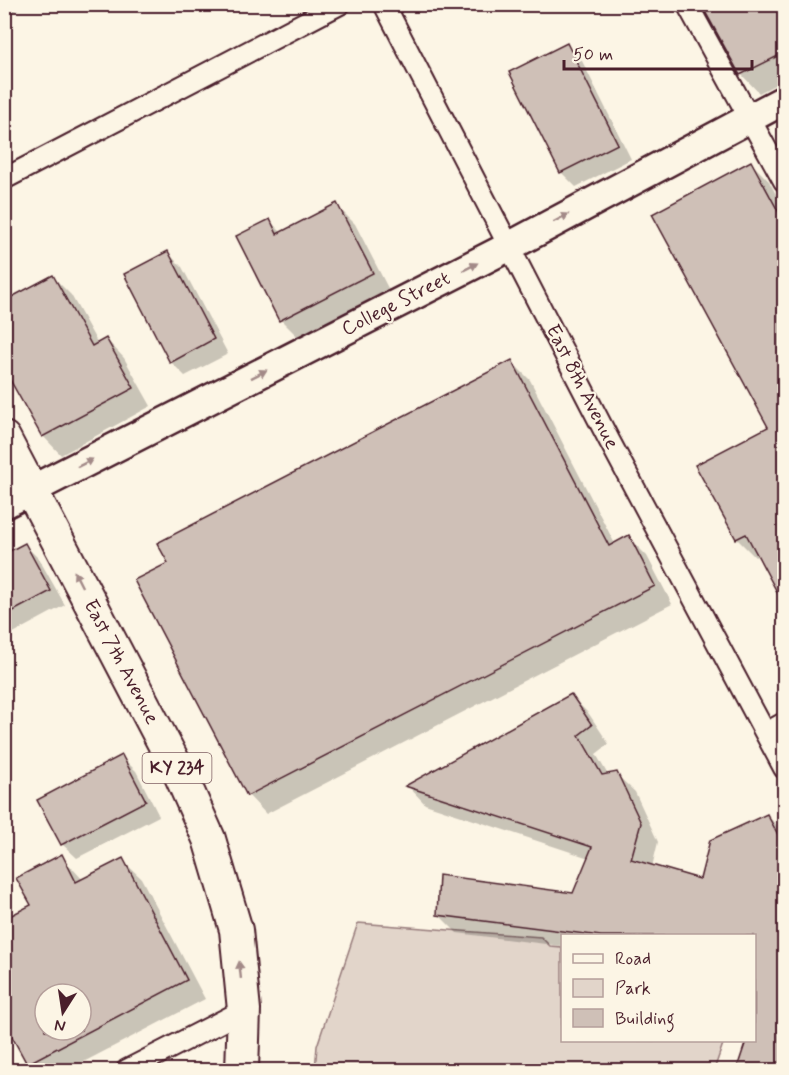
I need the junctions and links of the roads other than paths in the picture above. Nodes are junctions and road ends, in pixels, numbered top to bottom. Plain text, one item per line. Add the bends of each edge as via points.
1 (340, 4) edge
2 (384, 4) edge
3 (687, 4) edge
4 (784, 100) edge
5 (751, 118) junction
6 (4, 179) edge
7 (784, 181) edge
8 (510, 246) junction
9 (4, 438) edge
10 (33, 489) junction
11 (4, 504) edge
12 (784, 723) edge
13 (766, 733) junction
14 (784, 768) edge
15 (244, 1010) junction
16 (127, 1071) edge
17 (242, 1071) edge

1 - 6 street
2 - 8 street, East 8th Avenue
3 - 5 street
4 - 5 street, College Street
5 - 7 street
8 -> 5 street, College Street
10 -> 8 street, College Street
8 - 13 street, East 8th Avenue
9 - 10 main road, East 7th Avenue / KY 234
10 - 11 street, College Street
15 -> 10 main road, East 7th Avenue / KY 234 via 236,930 209,839
12 - 13 street
13 - 14 street, East 8th Avenue
15 - 16 street
15 - 17 main road, East 7th Avenue / KY 234

